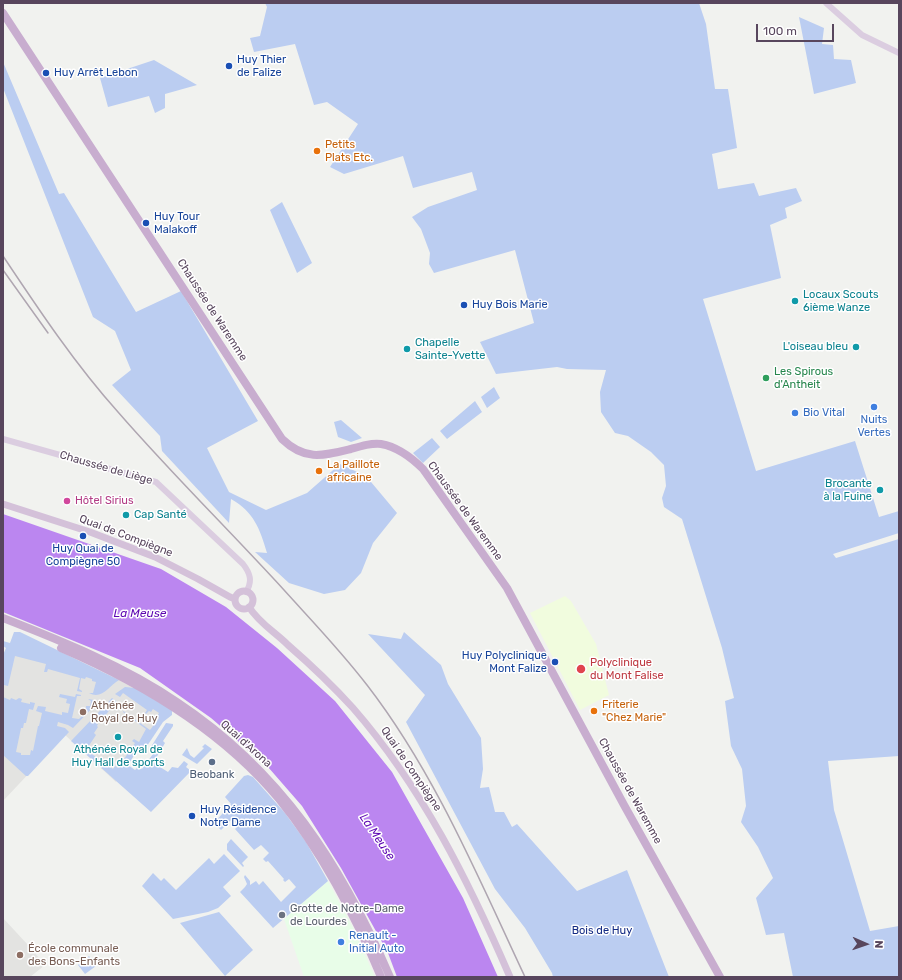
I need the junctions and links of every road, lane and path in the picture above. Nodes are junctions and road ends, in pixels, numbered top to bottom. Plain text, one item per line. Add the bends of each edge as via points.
1 (826, 3) edge
2 (3, 13) edge
3 (899, 53) edge
4 (3, 439) edge
5 (3, 504) edge
6 (246, 592) junction
7 (235, 599) junction
8 (249, 607) junction
9 (3, 618) edge
10 (3, 624) edge
11 (382, 977) edge
12 (390, 977) edge
13 (510, 977) edge
14 (720, 977) edge

1 - 3 street via 862,35
2 - 14 main road, Chaussée de Waremme via 282,439 293,449 312,455 332,453 365,444 387,446 414,460 427,474 507,588
4 - 6 street, Chaussée de Liège via 156,482 243,564 250,578
5 - 7 main road, Quai de Compiègne via 90,532 155,557
6 - 7 main road via 239,593
6 - 8 main road via 253,600
7 - 8 main road via 242,609
8 - 13 main road, Quai de Compiègne via 260,622 288,644 343,697 371,729 405,776 446,845
9 - 12 main road, Quai d'Arona via 74,647 145,682 181,705 243,754 271,782 322,849 364,922
10 - 11 main road, Quai d'Arona via 64,649 145,689 178,710 247,765 299,825 332,879

